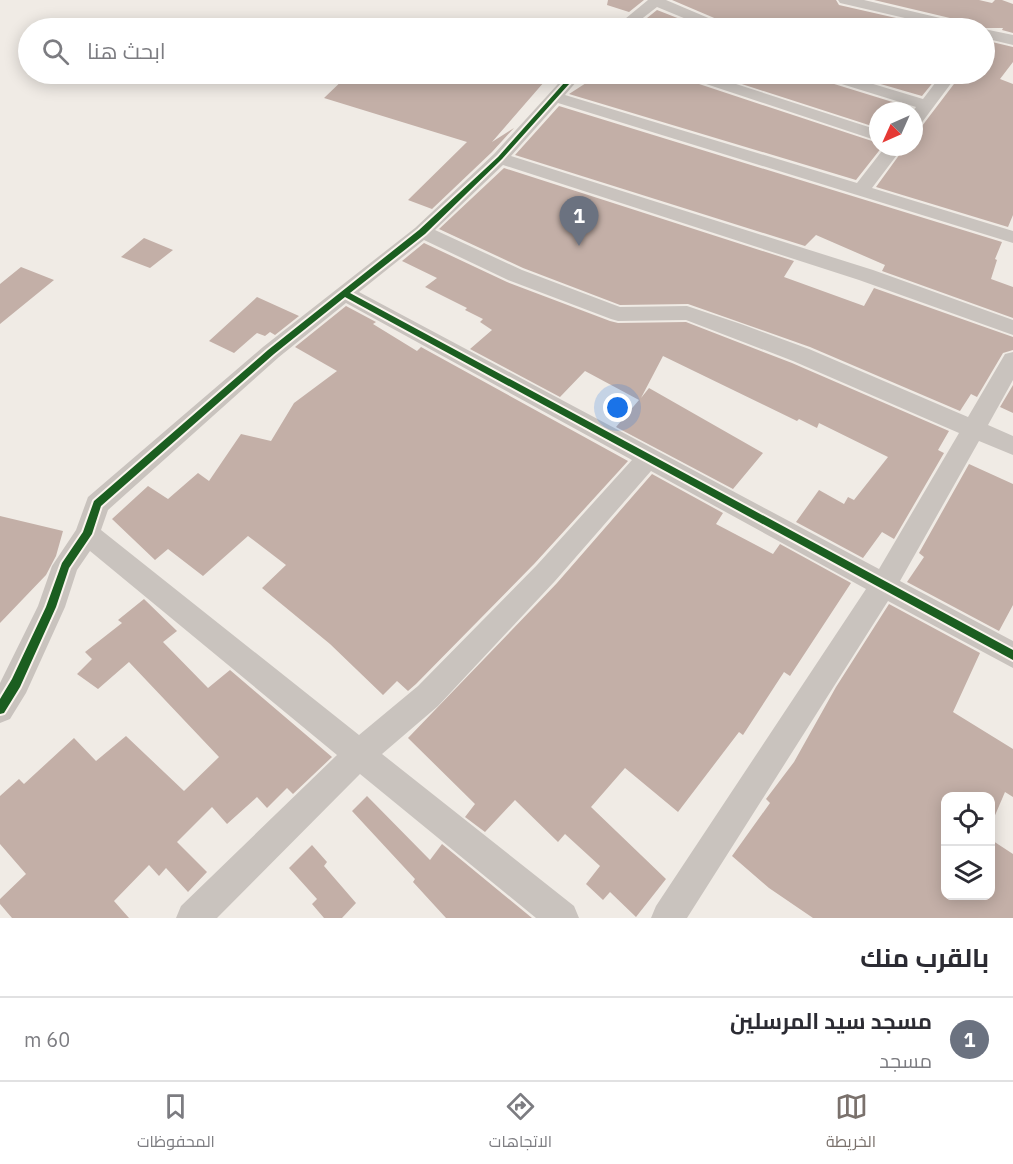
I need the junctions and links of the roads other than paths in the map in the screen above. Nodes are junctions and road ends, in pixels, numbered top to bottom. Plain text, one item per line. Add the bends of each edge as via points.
1 (845, 0) edge
2 (916, 0) edge
3 (656, 1) edge
4 (906, 15) junction
5 (634, 18) edge
6 (696, 18) edge
7 (920, 18) edge
8 (995, 36) edge
9 (1013, 40) edge
10 (566, 84) edge
11 (721, 84) edge
12 (858, 84) edge
13 (942, 84) edge
14 (554, 97) junction
15 (926, 105) junction
16 (923, 109) edge
17 (869, 133) edge
18 (887, 156) edge
19 (500, 158) junction
20 (862, 189) junction
21 (422, 232) junction
22 (1013, 237) edge
23 (344, 293) junction
24 (1013, 328) edge
25 (1013, 360) edge
26 (973, 429) junction
27 (1013, 446) edge
28 (647, 459) junction
29 (87, 534) junction
30 (884, 585) junction
31 (1013, 655) edge
32 (0, 710) edge
33 (359, 754) junction
34 (193, 918) edge
35 (562, 918) edge
36 (668, 918) edge

1 - 4 street
2 - 4 street
3 - 5 street
3 - 6 street
4 - 7 street
8 - 9 street
10 - 14 street
11 - 17 street
12 - 15 street
13 - 15 street
14 - 19 street
14 - 20 street
15 - 16 street
18 - 20 street
19 - 21 street
19 - 24 street via 866,275
20 - 22 street
21 - 23 street
21 - 26 street via 515,275 618,314 687,313 733,329
23 - 28 street
23 - 29 street via 98,504
25 - 26 street
26 - 27 street
26 - 30 street
28 - 30 street
28 - 33 street via 546,573 428,696
29 - 32 street via 64,566 51,607
29 - 33 street
30 - 31 street
30 - 36 street
33 - 34 street
33 - 35 street

